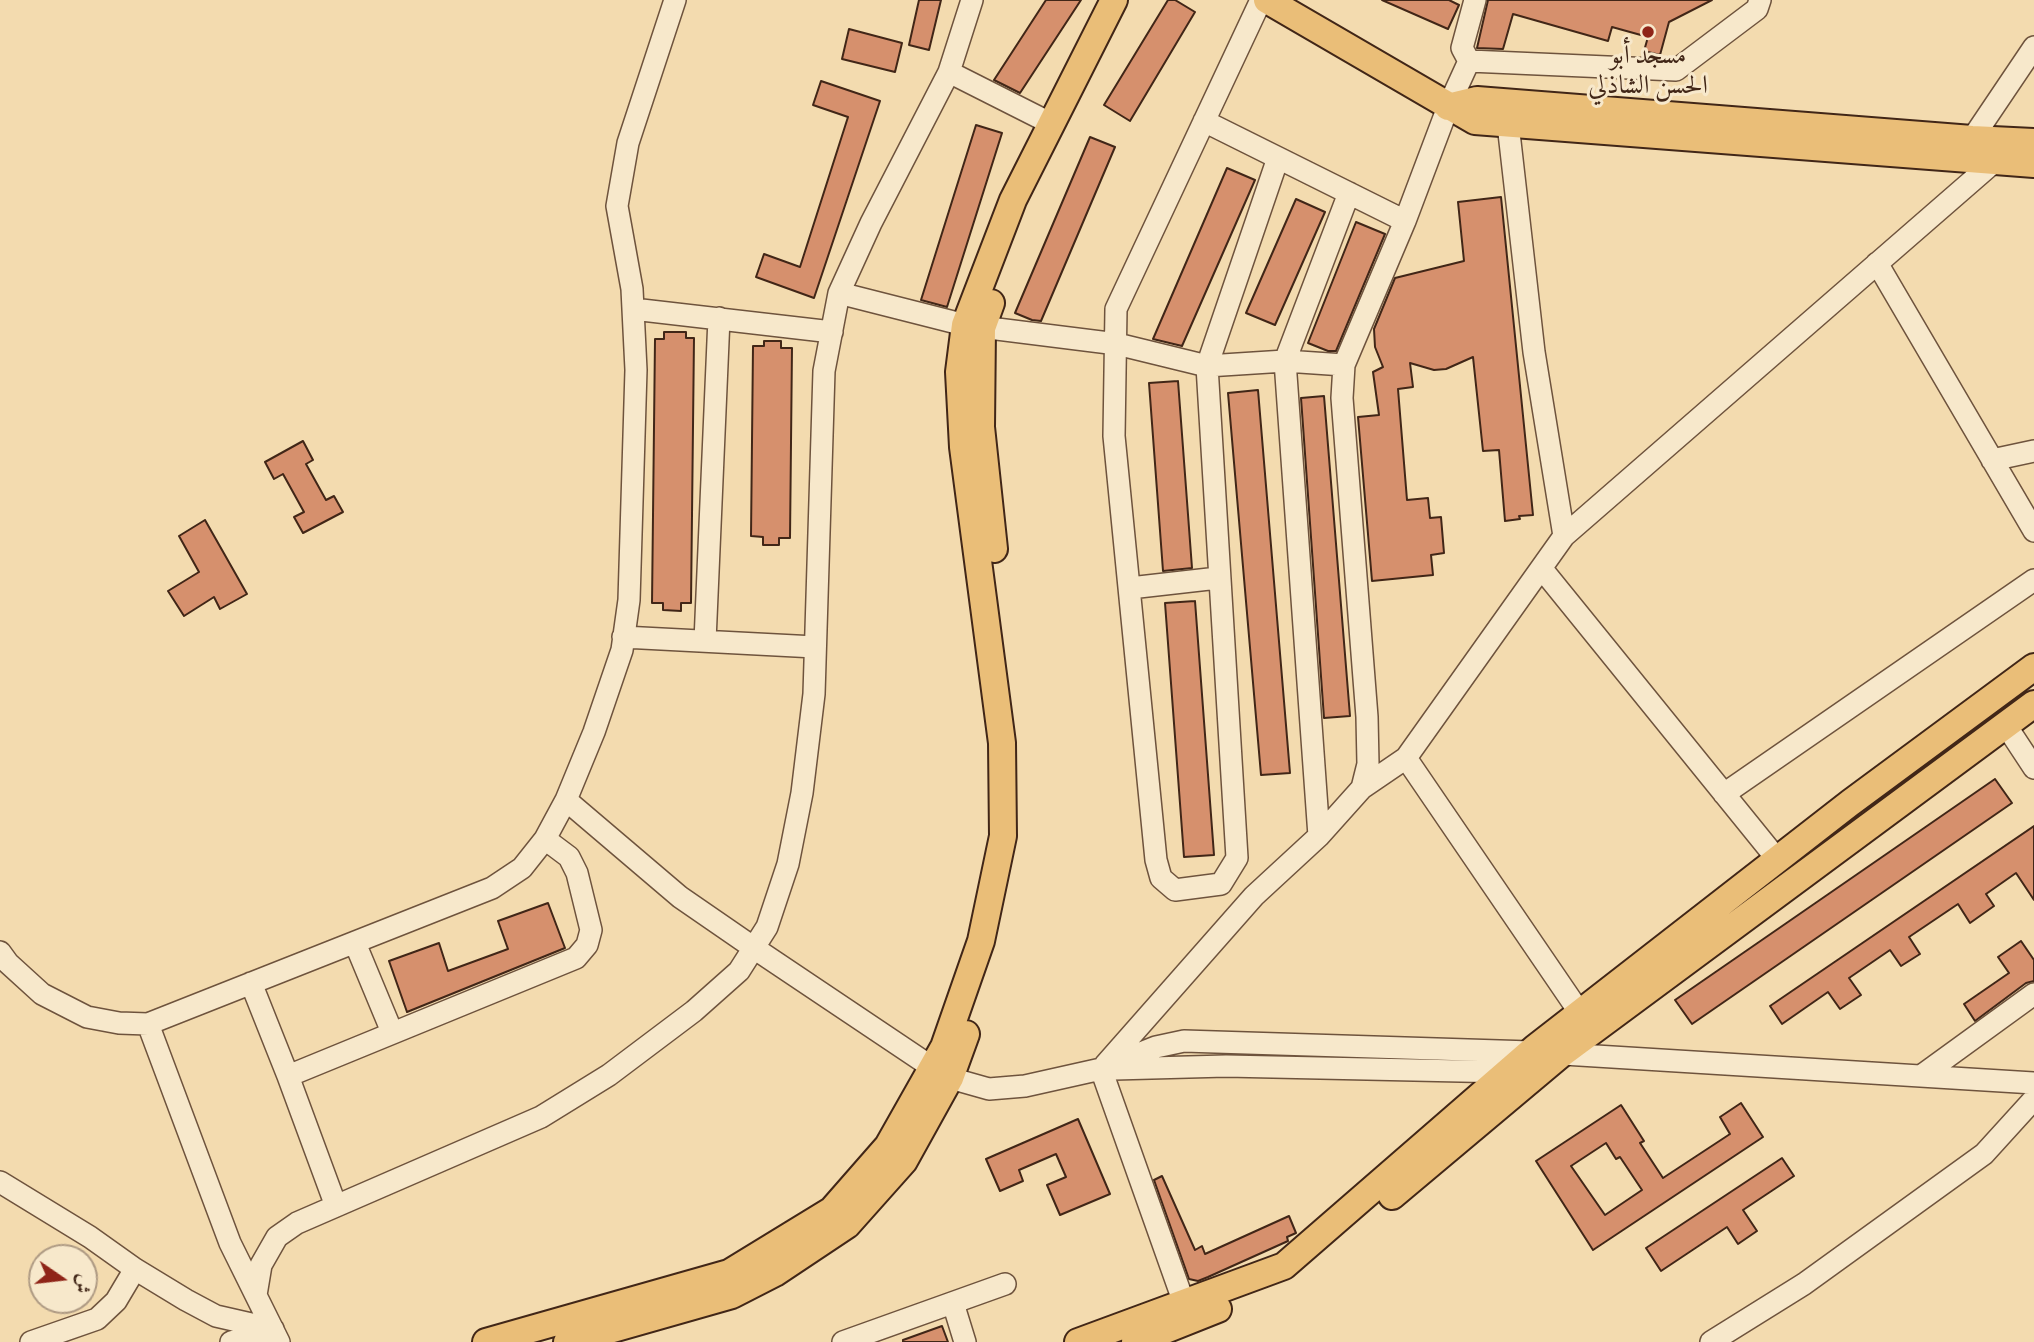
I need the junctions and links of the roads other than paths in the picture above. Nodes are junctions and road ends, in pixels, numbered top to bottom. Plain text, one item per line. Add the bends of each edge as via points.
1 (675, 0) edge
2 (972, 0) edge
3 (1114, 0) edge
4 (1131, 0) edge
5 (1261, 0) edge
6 (1475, 0) edge
7 (1760, 0) edge
8 (1282, 4) edge
9 (2034, 47) edge
10 (1469, 61) junction
11 (949, 72) junction
12 (1448, 107) junction
13 (1204, 121) junction
14 (1052, 124) junction
15 (1508, 124) junction
16 (1972, 139) junction
17 (2034, 142) edge
18 (1278, 158) junction
19 (1995, 161) junction
20 (2034, 164) edge
21 (1349, 193) junction
22 (1405, 220) junction
23 (1877, 263) junction
24 (839, 293) junction
25 (634, 309) junction
26 (719, 318) junction
27 (974, 327) junction
28 (832, 332) junction
29 (1117, 344) junction
30 (1285, 361) junction
31 (1344, 365) junction
32 (1207, 366) junction
33 (2034, 451) edge
34 (1992, 460) junction
35 (2034, 531) edge
36 (1564, 536) junction
37 (1542, 569) junction
38 (1218, 578) junction
39 (2034, 580) edge
40 (1130, 588) junction
41 (623, 637) junction
42 (705, 641) junction
43 (816, 647) junction
44 (2034, 667) edge
45 (2034, 704) edge
46 (2006, 724) junction
47 (1406, 758) junction
48 (2034, 768) edge
49 (1362, 788) junction
50 (1724, 794) junction
51 (566, 800) junction
52 (1319, 836) junction
53 (545, 839) junction
54 (1777, 859) junction
55 (1231, 872) junction
56 (1254, 896) junction
57 (355, 943) junction
58 (754, 948) junction
59 (0, 953) edge
60 (251, 983) junction
61 (2034, 995) edge
62 (1580, 1013) junction
63 (148, 1024) junction
64 (393, 1032) junction
65 (1531, 1052) junction
66 (1560, 1055) junction
67 (1101, 1069) junction
68 (1507, 1072) junction
69 (942, 1073) junction
70 (288, 1076) junction
71 (1921, 1076) junction
72 (2034, 1083) edge
73 (2034, 1099) edge
74 (0, 1182) edge
75 (336, 1206) junction
76 (135, 1269) junction
77 (1004, 1284) dead end
78 (256, 1295) junction
79 (953, 1303) junction
80 (1184, 1303) junction
81 (276, 1336) edge
82 (1145, 1340) edge
83 (31, 1342) edge
84 (231, 1342) edge
85 (486, 1342) edge
86 (567, 1342) edge
87 (843, 1342) edge
88 (965, 1342) edge
89 (1078, 1342) edge
90 (1711, 1342) edge

1 - 25 street via 620,180 617,206
2 - 11 street
3 - 14 main road
4 - 27 main road via 1064,123
5 - 13 street
6 - 10 street via 1462,48
7 - 10 street via 1757,9 1676,70
8 - 12 main road
9 - 16 street
10 - 12 street
11 - 14 street
11 - 24 street
12 - 15 main road via 1475,121
12 - 16 main road via 1477,100
12 - 22 street
13 - 18 street
13 - 29 street via 1116,309
14 - 27 main road via 1013,200
15 - 19 main road
15 - 36 street via 1534,352
16 - 17 main road
18 - 21 street
18 - 32 street
19 - 20 main road
19 - 23 street
21 - 22 street
21 - 30 street
22 - 31 street
23 - 34 street
23 - 36 street
24 - 27 street
24 - 28 street
25 - 26 street
25 - 41 street via 629,586
26 - 28 street
26 - 42 street
27 - 29 street
27 - 69 main road via 1016,746 1019,841 998,943
28 - 43 street via 824,371
29 - 32 street
29 - 40 street via 1114,436
30 - 31 street
30 - 32 street
30 - 52 street
31 - 49 street via 1342,398 1367,717 1368,764
32 - 38 street
33 - 34 street
34 - 35 street
36 - 37 street
37 - 47 street
37 - 50 street
38 - 40 street
38 - 55 street via 1237,858
39 - 50 street
40 - 55 street via 1161,878 1175,890 1221,884
41 - 42 street
41 - 51 street via 594,732
42 - 43 street
43 - 58 street via 804,780 790,852 767,928
44 - 54 main road
45 - 46 main road
46 - 48 street
46 - 66 main road
47 - 49 street
47 - 62 street
49 - 52 street
50 - 54 street
51 - 53 street
51 - 58 street via 680,897
52 - 56 street
53 - 57 street via 522,868 492,888
53 - 64 street via 569,857 577,873 591,930 587,945 576,958
54 - 62 main road
55 - 56 street
56 - 67 street
57 - 60 street
57 - 64 street
58 - 69 street
58 - 75 street via 739,971 694,1011 609,1075 541,1116
59 - 63 street via 43,995 87,1017
60 - 63 street
60 - 70 street
61 - 71 street
62 - 65 main road
63 - 78 street via 230,1244
64 - 70 street
65 - 66 street
65 - 67 street via 1184,1041
65 - 68 main road
66 - 68 street
66 - 71 street
66 - 82 main road via 1291,1280
67 - 68 street via 1226,1066
67 - 69 street via 1026,1086 989,1089
67 - 80 street
68 - 80 main road via 1284,1266
69 - 85 main road via 888,1146 832,1210 729,1273
69 - 86 main road via 904,1161 847,1225 732,1295
70 - 75 street
71 - 72 street
73 - 90 street via 1984,1154 1804,1284
74 - 76 street
75 - 78 street via 277,1237 261,1265
76 - 81 street via 216,1315
76 - 83 street via 116,1301 97,1319
77 - 79 street
78 - 81 street
79 - 87 street
79 - 88 street
80 - 89 main road
81 - 84 street

